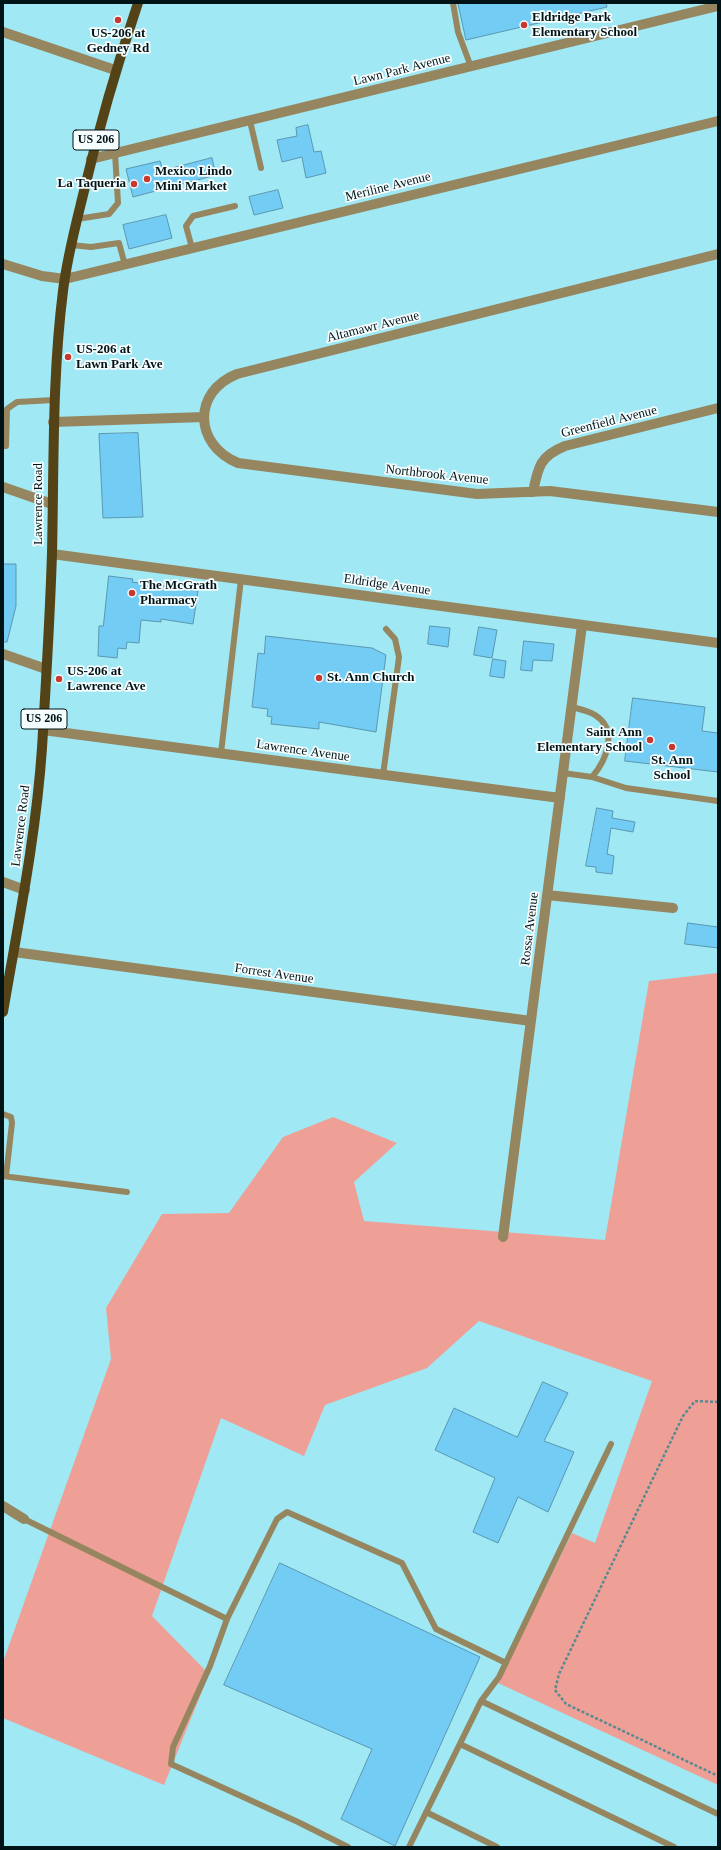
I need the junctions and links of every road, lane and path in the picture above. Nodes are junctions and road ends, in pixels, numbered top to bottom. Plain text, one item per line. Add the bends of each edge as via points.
1 (138, 3) edge
2 (453, 3) edge
3 (718, 6) edge
4 (3, 32) edge
5 (471, 67) junction
6 (116, 70) junction
7 (250, 120) junction
8 (718, 120) edge
9 (115, 153) junction
10 (91, 159) junction
11 (261, 168) dead end
12 (235, 206) dead end
13 (77, 219) junction
14 (72, 245) junction
15 (192, 248) junction
16 (718, 254) edge
17 (3, 264) edge
18 (125, 265) junction
19 (65, 279) junction
20 (54, 400) junction
21 (718, 408) edge
22 (204, 417) junction
23 (53, 422) junction
24 (3, 446) edge
25 (3, 487) edge
26 (534, 492) junction
27 (52, 504) junction
28 (718, 512) edge
29 (52, 554) junction
30 (241, 579) junction
31 (582, 624) junction
32 (386, 629) dead end
33 (718, 642) edge
34 (3, 654) edge
35 (46, 669) junction
36 (572, 707) junction
37 (43, 730) junction
38 (221, 753) junction
39 (563, 773) junction
40 (383, 775) junction
41 (592, 777) junction
42 (560, 798) junction
43 (718, 801) edge
44 (3, 882) edge
45 (25, 890) junction
46 (547, 895) junction
47 (673, 908) dead end
48 (14, 952) junction
49 (3, 1012) edge
50 (531, 1021) junction
51 (3, 1114) edge
52 (5, 1176) edge
53 (127, 1192) dead end
54 (503, 1237) dead end
55 (718, 1402) edge
56 (611, 1444) dead end
57 (3, 1506) edge
58 (24, 1519) joint
59 (227, 1619) junction
60 (506, 1663) junction
61 (481, 1701) junction
62 (460, 1744) junction
63 (718, 1776) edge
64 (426, 1812) junction
65 (718, 1814) edge
66 (348, 1847) edge
67 (409, 1847) edge
68 (497, 1847) edge
69 (674, 1847) edge

1 - 6 main road, Lawrence Road / US 206
2 - 5 lane via 458,32
3 - 5 street, Lawn Park Avenue
4 - 6 street
5 - 7 street, Lawn Park Avenue
6 - 10 main road, Lawrence Road / US 206
7 - 9 street, Lawn Park Avenue
7 - 11 lane
8 - 15 street, Meriline Avenue
9 - 10 street, Lawn Park Avenue
9 - 13 lane via 118,202 109,214
10 - 13 main road, Lawrence Road / US 206
12 - 15 lane via 193,216 186,226
13 - 14 main road, Lawrence Road / US 206
14 - 18 lane via 91,247 118,243
14 - 19 main road, Lawrence Road / US 206
15 - 18 street, Meriline Avenue
16 - 22 street, Altamawr Avenue via 237,374 220,383 211,394
17 - 19 street via 42,276
18 - 19 street, Meriline Avenue
19 - 20 main road, Lawrence Road / US 206
20 - 23 main road, Lawrence Road / US 206
20 - 24 lane via 17,402 7,409 6,446
21 - 26 street, Greenfield Avenue via 553,451 543,459 537,471
22 - 23 street
22 - 26 street, Northbrook Avenue via 209,439 217,451 238,463 477,494
23 - 27 main road, Lawrence Road / US 206
25 - 27 street
26 - 28 street, Northbrook Avenue via 550,491
27 - 29 main road, Lawrence Road / US 206
29 - 30 street, Eldridge Avenue
29 - 35 main road, Lawrence Road / US 206
30 - 31 street, Eldridge Avenue
30 - 38 lane
31 - 33 street, Eldridge Avenue
31 - 36 street, Rossa Avenue
32 - 40 lane via 395,639 399,657
34 - 35 street
35 - 37 main road, Lawrence Road / US 206
36 - 39 street, Rossa Avenue
36 - 41 lane via 594,714 602,720 609,736 606,754
37 - 38 street, Lawrence Avenue
37 - 45 main road, Lawrence Road / US 206 via 39,788
38 - 40 street, Lawrence Avenue
39 - 41 lane
39 - 42 street, Rossa Avenue
40 - 42 street, Lawrence Avenue
41 - 43 lane via 626,788
42 - 46 street, Rossa Avenue
44 - 45 street
45 - 48 main road, Lawrence Road / US 206
46 - 47 street
46 - 50 street, Rossa Avenue
48 - 49 main road, Lawrence Road / US 206
48 - 50 street, Forrest Avenue
50 - 54 street, Rossa Avenue
51 - 52 lane via 11,1117 12,1123
52 - 53 lane
55 - 63 path via 695,1401 684,1416 559,1674 555,1690 566,1704
56 - 60 lane
57 - 58 street
58 - 59 lane
59 - 60 lane via 277,1519 287,1512 402,1563 436,1629
59 - 66 lane via 210,1666 173,1748 171,1764
60 - 61 lane
61 - 62 lane
61 - 65 lane
62 - 64 lane
62 - 69 lane
64 - 67 lane
64 - 68 lane

